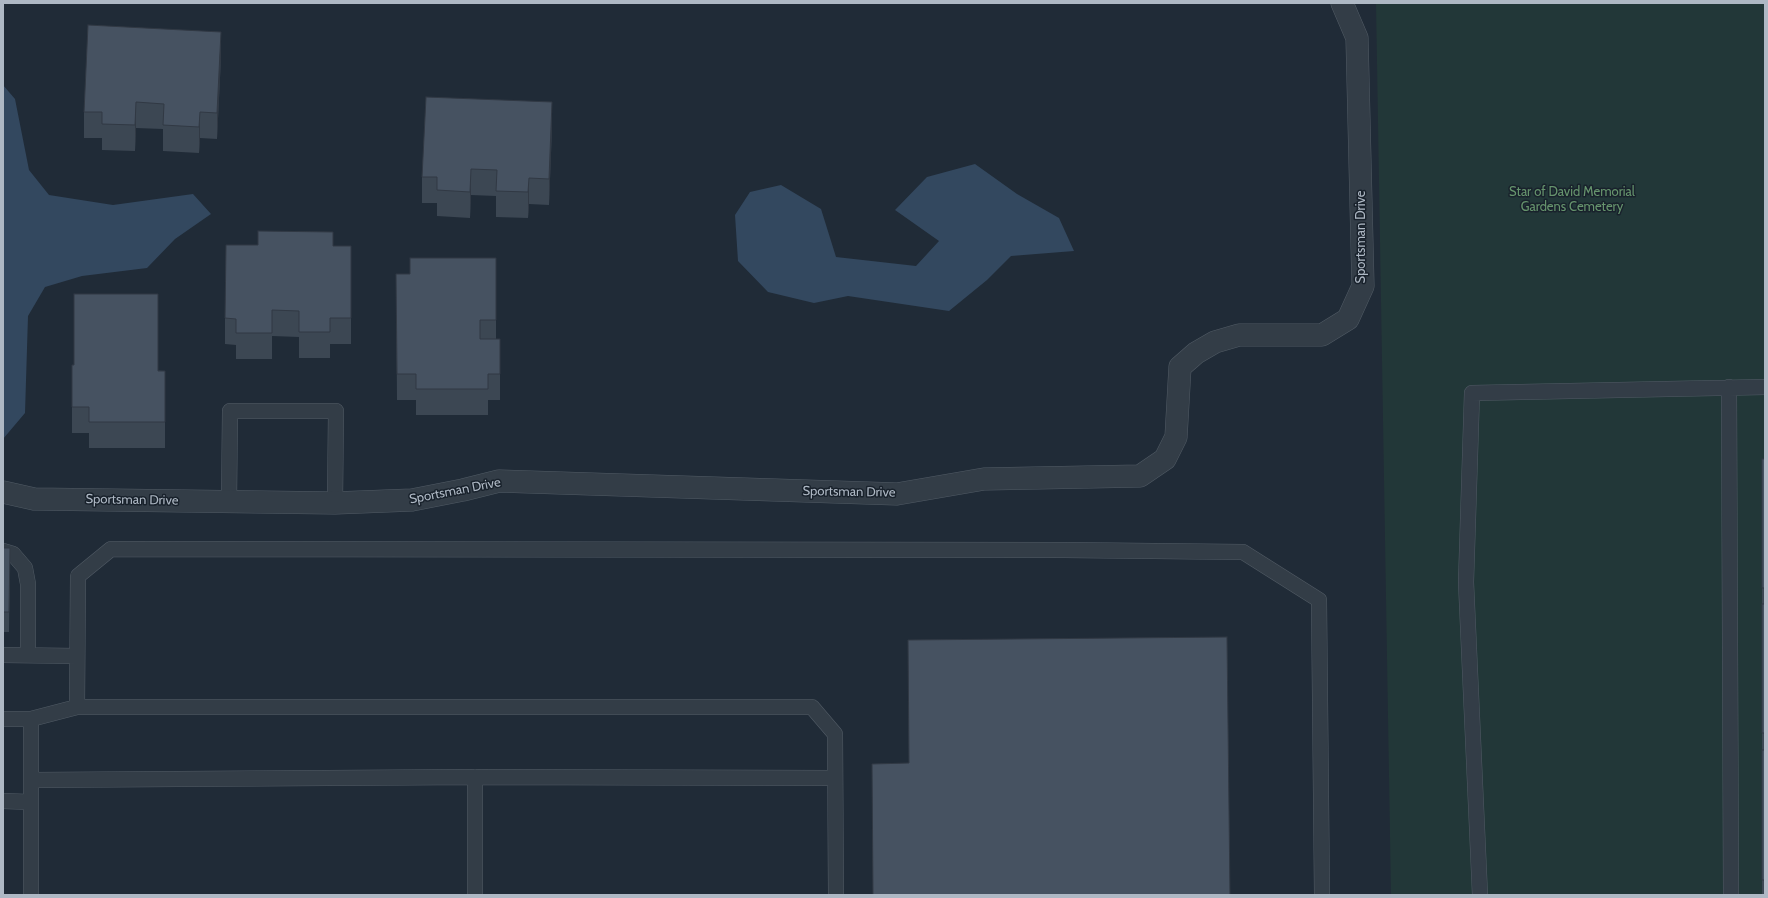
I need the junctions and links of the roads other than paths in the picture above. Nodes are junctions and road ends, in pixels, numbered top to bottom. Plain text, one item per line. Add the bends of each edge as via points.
1 (1342, 3) edge
2 (1729, 387) junction
3 (1765, 387) edge
4 (3, 492) edge
5 (229, 502) junction
6 (335, 503) junction
7 (3, 551) edge
8 (3, 655) edge
9 (28, 655) junction
10 (78, 656) junction
11 (78, 707) junction
12 (3, 719) edge
13 (31, 720) junction
14 (475, 777) junction
15 (835, 778) junction
16 (31, 780) junction
17 (3, 801) edge
18 (31, 802) junction
19 (31, 895) edge
20 (475, 895) edge
21 (836, 895) edge
22 (1322, 895) edge
23 (1480, 895) edge
24 (1731, 895) edge

1 - 6 street, Sportsman Drive via 1357,38 1363,286 1348,319 1322,335 1239,335 1215,342 1196,353 1180,367 1176,437 1166,458 1140,476 984,479 897,494 499,481 412,500
2 - 3 lane
2 - 23 lane via 1472,393 1466,582
2 - 24 lane
4 - 5 street, Sportsman Drive via 34,499
5 - 6 street, Sportsman Drive
5 - 6 lane via 230,411 336,411
7 - 9 lane via 13,554 25,568 28,584
8 - 9 lane
9 - 10 lane
10 - 11 lane
10 - 22 lane via 78,576 112,549 1243,552 1319,600
11 - 13 lane
11 - 15 lane via 812,707 835,734
12 - 13 lane
13 - 16 lane
14 - 15 lane
14 - 16 lane
14 - 20 lane
15 - 21 lane
16 - 18 lane
17 - 18 lane
18 - 19 lane

